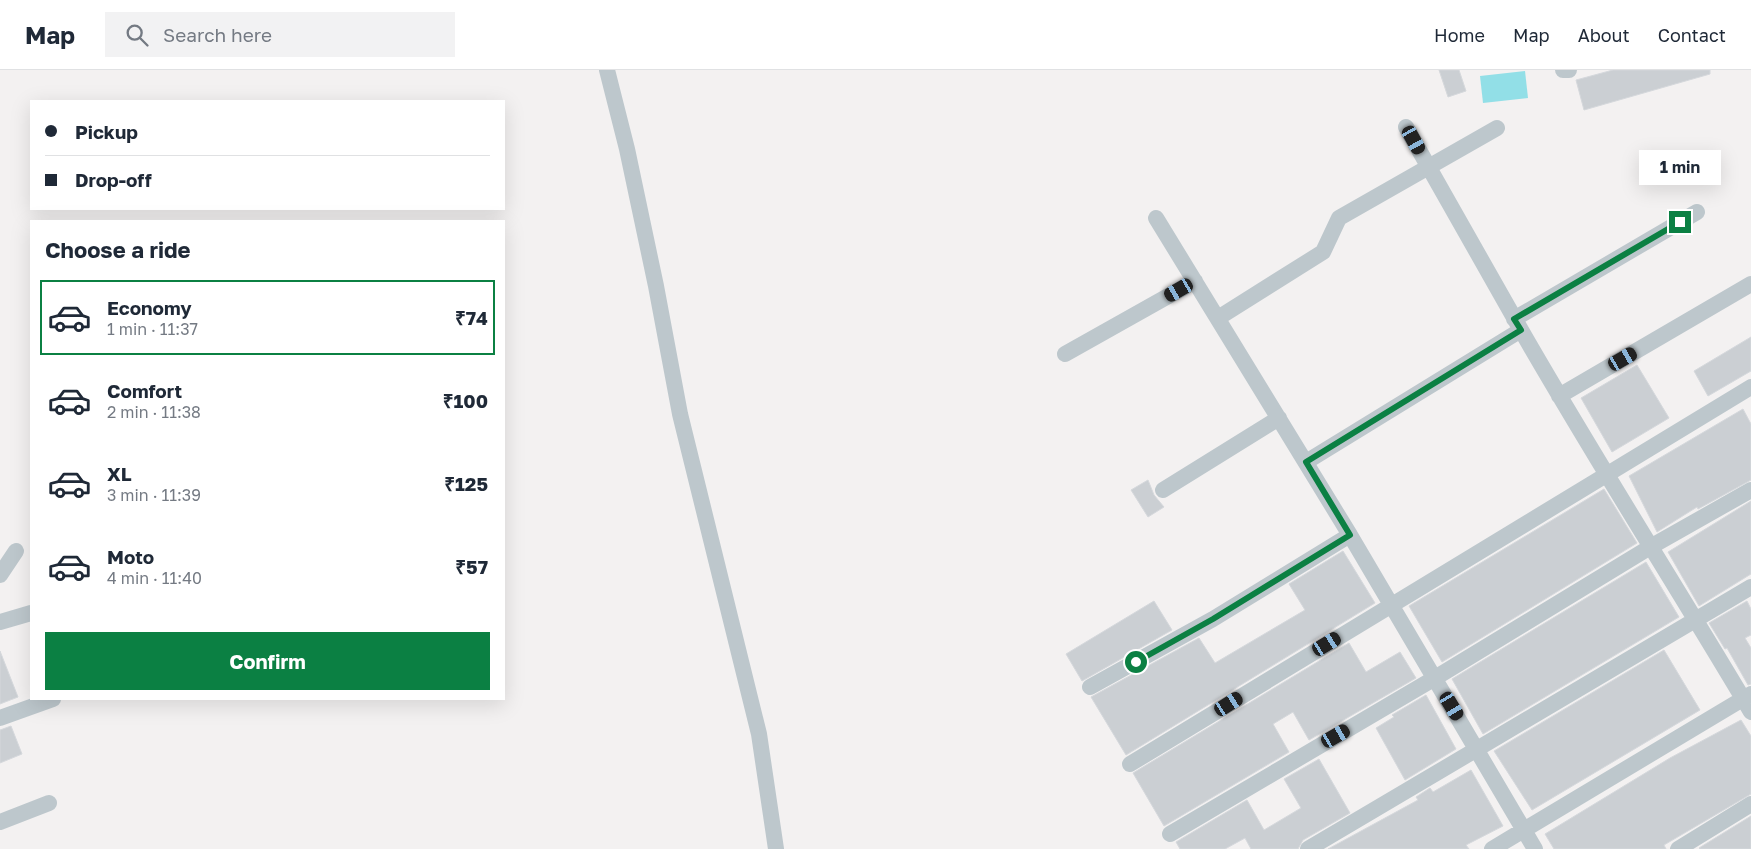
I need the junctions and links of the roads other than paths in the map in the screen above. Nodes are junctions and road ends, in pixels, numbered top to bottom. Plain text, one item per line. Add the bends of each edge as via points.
1 (606, 70) edge
2 (1563, 70) edge
3 (1569, 70) edge
4 (1406, 127) dead end
5 (1497, 128) dead end
6 (1428, 166) junction
7 (1697, 212) dead end
8 (1156, 218) dead end
9 (1195, 281) junction
10 (1751, 284) edge
11 (1218, 318) junction
12 (1518, 325) junction
13 (1065, 354) dead end
14 (1751, 387) edge
15 (1559, 396) junction
16 (1278, 418) junction
17 (1306, 462) junction
18 (1606, 474) junction
19 (1163, 490) dead end
20 (1751, 490) edge
21 (1350, 535) junction
22 (1652, 546) junction
23 (16, 551) dead end
24 (0, 575) edge
25 (1751, 586) edge
26 (1392, 605) junction
27 (30, 613) edge
28 (1696, 620) junction
29 (0, 622) edge
30 (1435, 678) junction
31 (1090, 687) dead end
32 (49, 700) edge
33 (1748, 701) edge
34 (0, 718) edge
35 (1476, 748) junction
36 (1130, 764) dead end
37 (49, 803) dead end
38 (1751, 804) edge
39 (0, 822) edge
40 (1524, 830) junction
41 (1170, 834) dead end
42 (776, 849) edge
43 (1308, 849) edge
44 (1492, 849) edge
45 (1535, 849) edge
46 (1678, 849) edge

1 - 42 street via 627,148 680,414 759,734
2 - 3 street
4 - 6 street
5 - 6 street
6 - 11 street via 1339,218 1323,252
6 - 12 street
7 - 12 street
8 - 9 street
9 - 11 street
9 - 13 street
10 - 15 street
11 - 16 street
12 - 15 street
12 - 17 street
14 - 18 street
15 - 18 street
16 - 17 street
16 - 19 street
17 - 21 street
18 - 22 street
18 - 26 street
20 - 22 street
21 - 26 street
21 - 31 street via 1213,619
22 - 28 street
22 - 30 street
23 - 24 street
25 - 28 street
26 - 30 street
26 - 36 street
27 - 29 street
28 - 33 street
28 - 35 street
30 - 35 street
30 - 41 street
32 - 34 street
33 - 40 street
35 - 40 street
35 - 43 street
37 - 39 street
38 - 46 street
40 - 44 street
40 - 45 street

